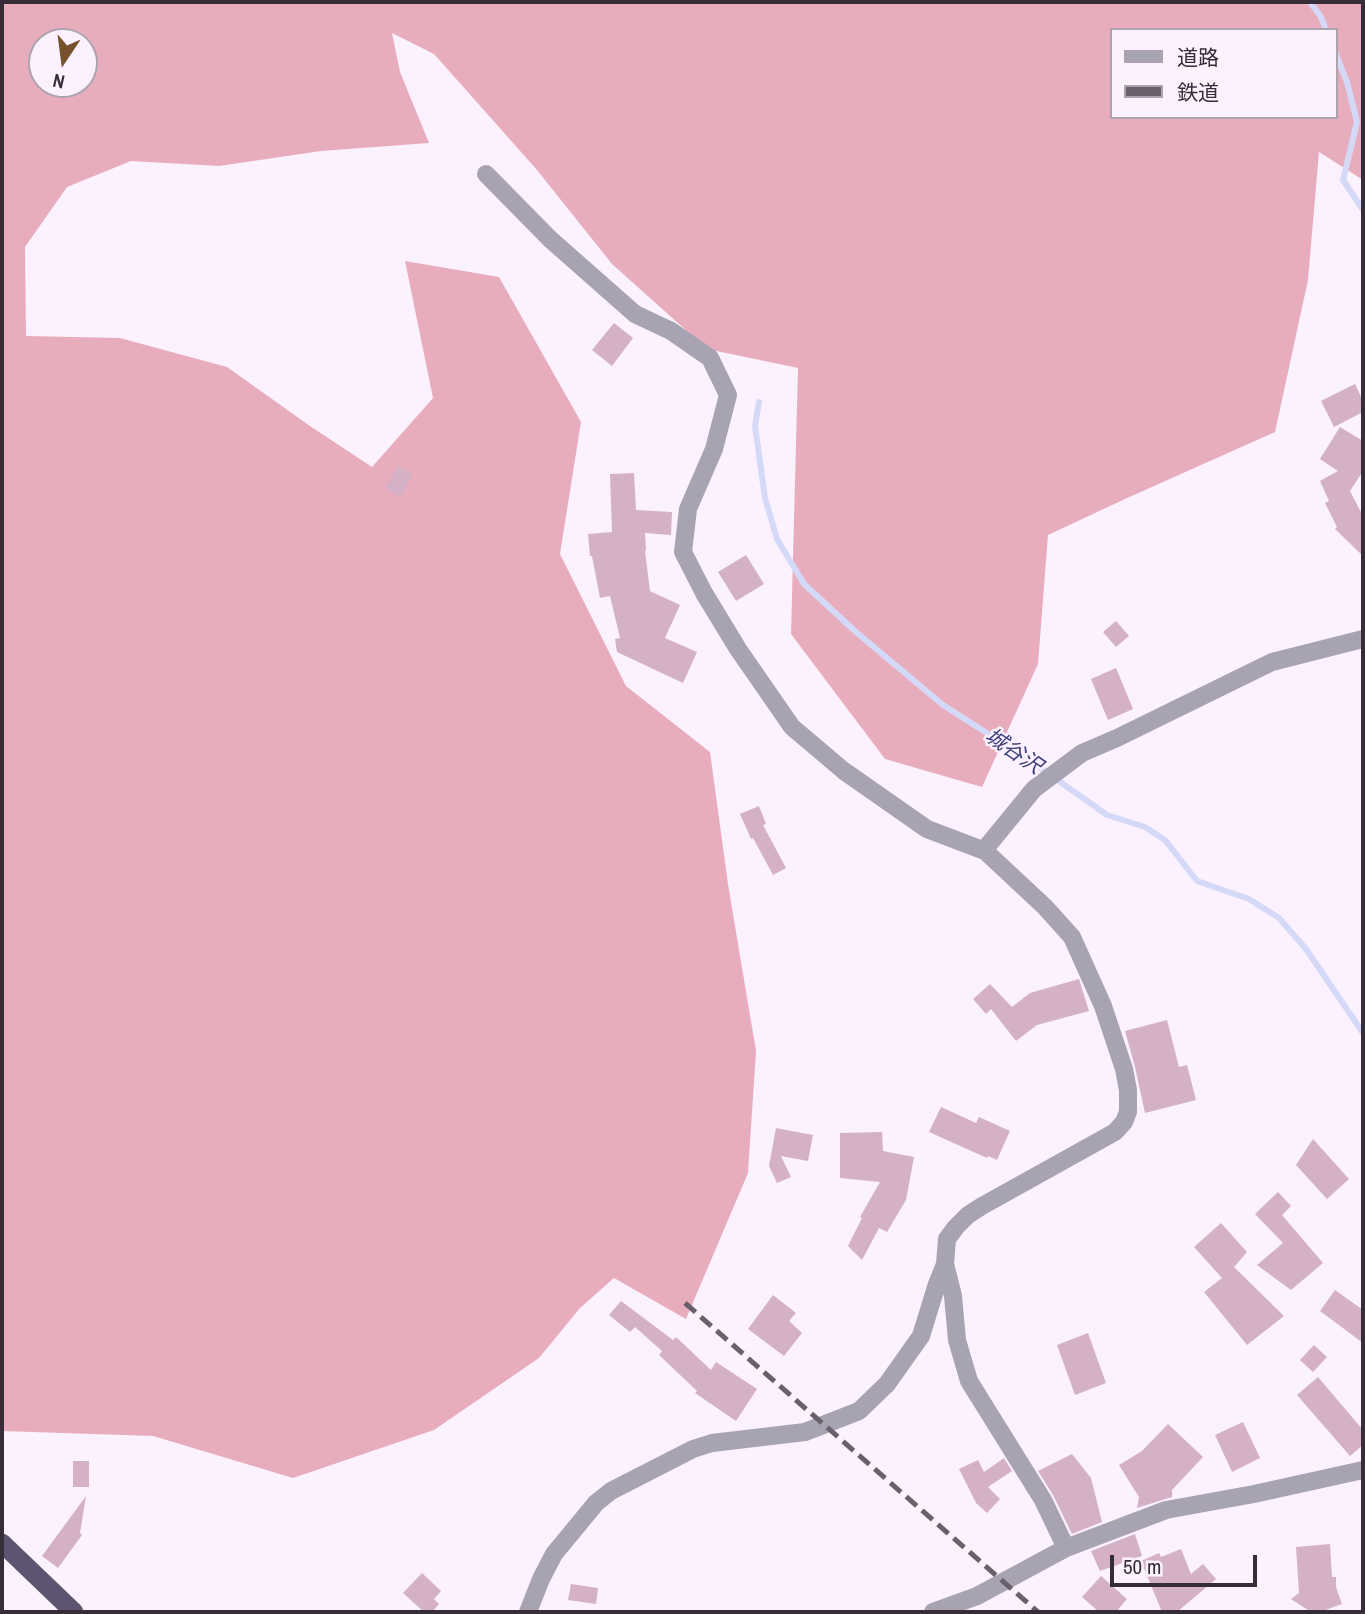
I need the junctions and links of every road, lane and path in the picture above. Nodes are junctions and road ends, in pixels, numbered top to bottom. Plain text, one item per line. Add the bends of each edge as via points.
1 (486, 174) dead end
2 (1363, 639) edge
3 (987, 848) junction
4 (945, 1264) junction
5 (1363, 1470) edge
6 (2, 1543) edge
7 (1066, 1548) junction
8 (74, 1612) edge
9 (528, 1612) edge
10 (933, 1612) edge

1 - 3 street via 550,239 635,314 671,331 710,358 727,395 714,449 688,509 683,552 738,649 792,727 844,771 928,829
2 - 3 street via 1272,662 1082,753 1034,789
3 - 4 street via 1072,937 1103,1006 1128,1090 1128,1112 1115,1132 968,1215 947,1239
4 - 7 street via 957,1340 969,1381 1044,1500
4 - 9 street via 921,1336 887,1384 859,1411 805,1432 693,1449 611,1491 554,1554
5 - 7 street via 1166,1510
6 - 8 highway
7 - 10 street via 977,1596

